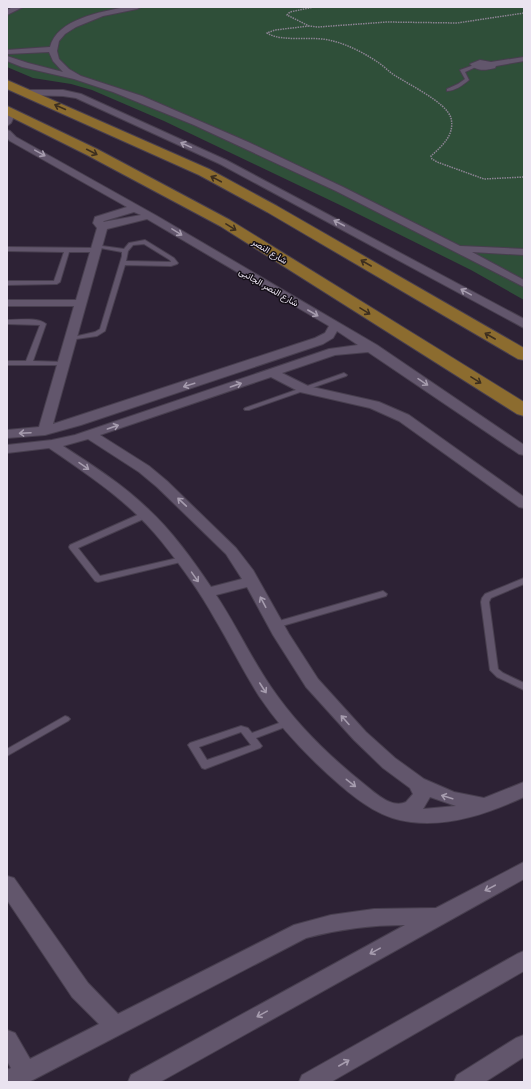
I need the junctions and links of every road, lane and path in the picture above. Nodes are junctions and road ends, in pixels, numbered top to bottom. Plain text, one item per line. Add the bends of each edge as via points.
1 (19, 7) edge
2 (137, 7) edge
3 (314, 7) edge
4 (7, 13) edge
5 (524, 13) edge
6 (309, 26) junction
7 (53, 49) junction
8 (7, 52) edge
9 (7, 58) edge
10 (524, 59) edge
11 (476, 66) joint
12 (78, 78) junction
13 (7, 84) edge
14 (448, 90) dead end
15 (28, 93) junction
16 (9, 115) edge
17 (7, 133) edge
18 (524, 177) edge
19 (135, 208) junction
20 (153, 218) junction
21 (102, 228) junction
22 (97, 248) junction
23 (458, 248) junction
24 (7, 249) edge
25 (67, 250) junction
26 (125, 251) junction
27 (524, 252) edge
28 (123, 263) junction
29 (524, 272) edge
30 (511, 276) junction
31 (7, 283) edge
32 (524, 284) edge
33 (7, 303) edge
34 (81, 303) junction
35 (7, 322) edge
36 (524, 324) edge
37 (335, 326) junction
38 (71, 339) junction
39 (372, 348) junction
40 (524, 355) edge
41 (274, 357) junction
42 (7, 363) edge
43 (29, 364) junction
44 (64, 364) junction
45 (289, 367) junction
46 (273, 373) junction
47 (344, 375) dead end
48 (304, 389) junction
49 (247, 409) dead end
50 (524, 410) edge
51 (7, 434) edge
52 (91, 435) junction
53 (48, 438) junction
54 (7, 449) edge
55 (524, 451) edge
56 (524, 504) edge
57 (145, 515) junction
58 (182, 559) junction
59 (251, 581) junction
60 (524, 581) edge
61 (206, 593) junction
62 (383, 594) dead end
63 (275, 625) junction
64 (524, 687) edge
65 (65, 719) dead end
66 (290, 722) junction
67 (250, 737) junction
68 (7, 753) edge
69 (417, 784) junction
70 (524, 789) edge
71 (486, 804) junction
72 (393, 811) junction
73 (524, 870) edge
74 (7, 884) edge
75 (439, 916) junction
76 (524, 960) edge
77 (115, 1026) junction
78 (7, 1040) edge
79 (524, 1046) edge
80 (16, 1077) edge
81 (139, 1082) edge
82 (310, 1082) edge
83 (465, 1082) edge

1 - 4 street
2 - 7 street via 99,15 71,26 59,36
3 - 6 path via 290,12 287,15
5 - 6 path via 457,23 387,22
6 - 18 path via 267,33 276,38 324,38 353,49 378,63 444,109 451,121 450,132 448,140 431,156 437,162 484,179
7 - 8 street
7 - 12 street via 55,60
9 - 12 street via 25,66
10 - 11 street via 491,64 480,62 474,64
11 - 14 lane via 462,70 467,79
12 - 23 street via 138,98 208,128
13 - 15 main road
36 -> 15 street via 223,162 78,96
40 -> 15 main road via 204,172
16 -> 50 main road, شارع النصر via 92,152 225,223
17 -> 19 street, شارع النصر الجانبى
19 - 20 street, شارع النصر الجانبى
19 - 21 street via 102,217 98,223
20 - 21 street via 134,219
20 -> 37 street, شارع النصر الجانبى
21 - 22 street
22 - 25 lane
22 - 26 lane
22 - 34 street
23 - 27 street
23 - 30 street
24 - 25 lane
25 - 31 lane via 57,282
26 - 28 lane
26 - 28 lane via 134,242 145,242 175,263
28 - 38 lane via 104,330 97,334
29 - 30 street
30 - 32 street
33 - 34 street
34 - 38 street
35 - 43 lane via 43,324
37 - 39 street, شارع النصر الجانبى
37 - 41 street via 329,335 319,341
38 - 44 street
39 - 45 street via 334,352
39 -> 55 street, شارع النصر الجانبى
41 - 45 street
41 -> 53 street via 86,419
42 - 43 lane
43 - 44 lane
44 - 53 street
45 - 46 street
46 - 48 street
52 -> 46 street
47 - 48 lane
48 - 49 lane
48 - 56 street via 374,405 404,418
53 -> 51 street
52 - 53 street
59 -> 52 street via 231,551 162,484 144,469
53 - 54 street
53 -> 57 street
57 - 58 street
57 - 58 lane via 73,547 98,579
58 -> 61 street
59 - 61 street
63 -> 59 street
60 - 64 lane via 488,596 485,602 494,670 500,676
61 -> 66 street via 273,704
62 - 63 lane
69 -> 63 street via 365,742 331,705 312,683
65 - 68 lane
66 - 67 lane
66 -> 72 street via 308,745 333,769 369,797
67 - 67 lane via 257,746 205,765 193,745 241,729
71 -> 69 street via 451,798
69 - 72 street via 422,794 417,804 408,810
70 - 71 street
71 - 72 street via 438,816
73 -> 75 street
74 - 77 street via 80,990
75 - 77 street via 374,917 330,923 302,932
75 -> 81 street
82 -> 76 street
77 - 80 street
78 - 80 street
79 - 83 street

